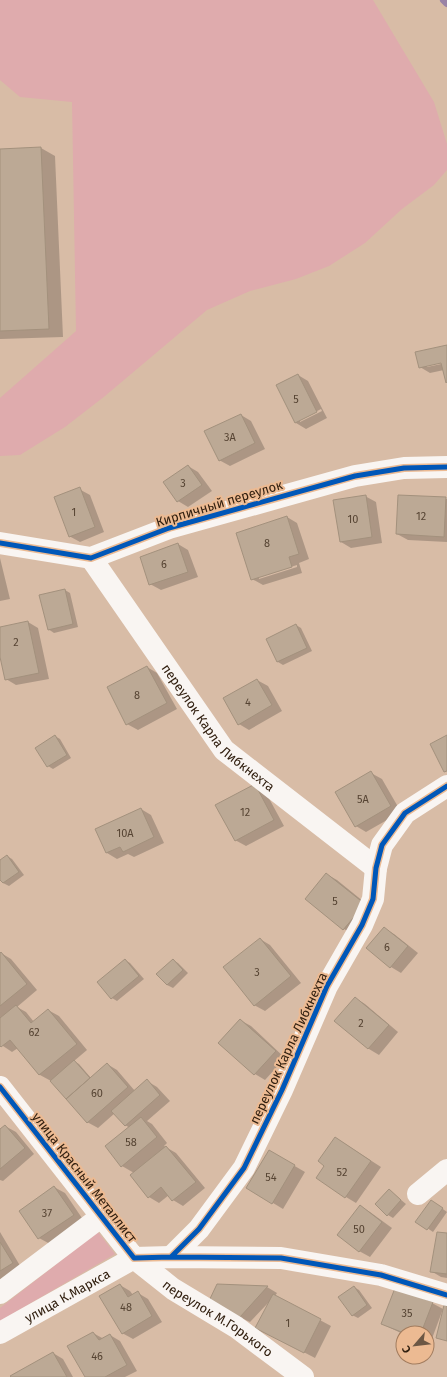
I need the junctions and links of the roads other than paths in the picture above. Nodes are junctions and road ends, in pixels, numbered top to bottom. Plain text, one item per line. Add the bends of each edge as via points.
1 (447, 466) edge
2 (0, 543) edge
3 (91, 558) junction
4 (447, 786) edge
5 (376, 868) junction
6 (0, 1087) edge
7 (447, 1170) edge
8 (418, 1194) dead end
9 (102, 1216) junction
10 (171, 1256) junction
11 (134, 1258) junction
12 (0, 1293) edge
13 (447, 1296) edge
14 (0, 1332) edge
15 (303, 1377) edge

1 - 3 street, Кирпичный переулок via 404,468 356,476 169,528
2 - 3 street
3 - 5 street, переулок Карла Либкнехта via 224,750
4 - 5 street, переулок Карла Либкнехта via 405,813 382,844
5 - 10 street, переулок Карла Либкнехта via 373,899 362,925 328,986 244,1168 199,1229
6 - 9 street, улица Красный Металлист
7 - 8 street
9 - 11 street, улица Красный Металлист
9 - 12 street
10 - 11 street, улица Красный Металлист
10 - 13 street, улица Красный Металлист via 281,1258 380,1275
11 - 14 street, улица К.Маркса
11 - 15 street, переулок М.Горького via 173,1289 236,1327

